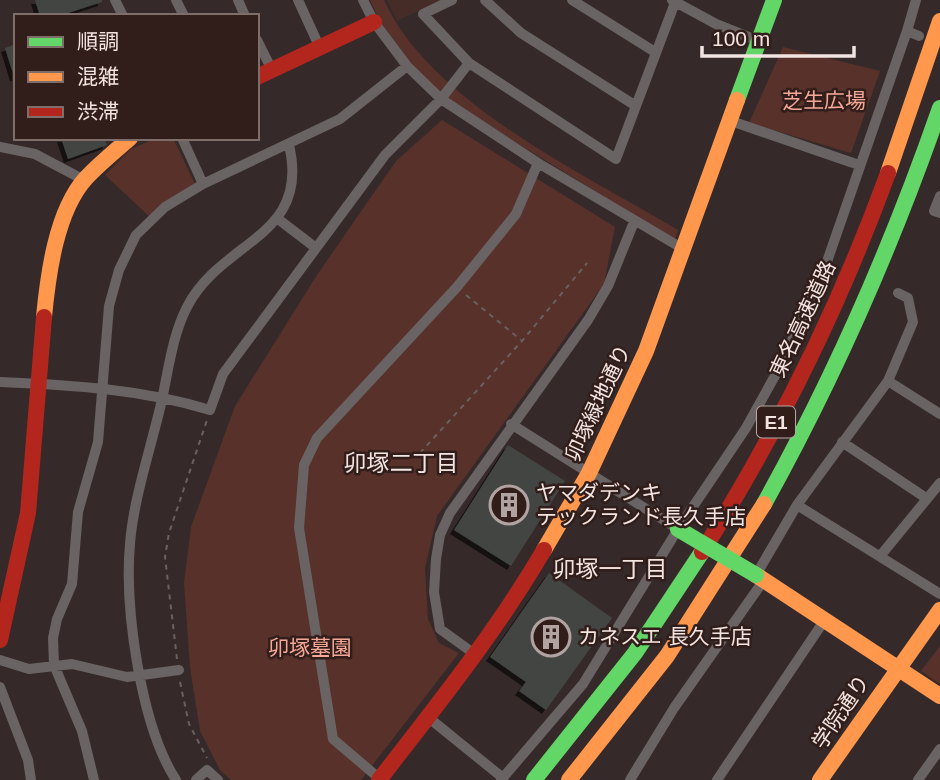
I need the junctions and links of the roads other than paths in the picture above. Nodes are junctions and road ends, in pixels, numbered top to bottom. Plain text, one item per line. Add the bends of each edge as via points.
1 (298, 0) edge
2 (363, 0) edge
3 (452, 0) edge
4 (485, 0) edge
5 (572, 0) edge
6 (774, 0) edge
7 (916, 0) edge
8 (674, 1) edge
9 (374, 22) junction
10 (940, 22) edge
11 (907, 31) junction
12 (919, 36) dead end
13 (761, 42) junction
14 (259, 48) edge
15 (320, 48) junction
16 (655, 52) junction
17 (469, 63) junction
18 (407, 66) junction
19 (265, 74) edge
20 (442, 99) junction
21 (636, 106) junction
22 (940, 108) edge
23 (731, 121) junction
24 (128, 140) edge
25 (183, 140) edge
26 (289, 145) junction
27 (0, 146) edge
28 (538, 163) junction
29 (859, 165) junction
30 (84, 180) junction
31 (203, 184) junction
32 (940, 196) edge
33 (940, 213) edge
34 (278, 219) junction
35 (634, 222) junction
36 (316, 248) junction
37 (685, 250) junction
38 (898, 293) dead end
39 (888, 381) junction
40 (0, 382) edge
41 (38, 384) junction
42 (102, 389) junction
43 (163, 396) junction
44 (939, 411) edge
45 (511, 424) junction
46 (842, 442) junction
47 (589, 474) junction
48 (940, 483) edge
49 (926, 498) junction
50 (797, 505) junction
51 (678, 529) junction
52 (881, 555) junction
53 (760, 577) junction
54 (940, 594) edge
55 (940, 610) edge
56 (824, 621) junction
57 (0, 640) edge
58 (477, 655) junction
59 (0, 660) edge
60 (54, 666) junction
61 (896, 668) junction
62 (179, 670) road end
63 (141, 676) junction
64 (0, 687) edge
65 (940, 696) edge
66 (4, 714) edge
67 (429, 718) junction
68 (940, 749) edge
69 (379, 779) edge
70 (502, 779) edge
71 (31, 780) edge
72 (94, 780) edge
73 (176, 780) edge
74 (196, 780) edge
75 (218, 780) edge
76 (534, 780) edge
77 (569, 780) edge
78 (630, 780) edge
79 (716, 780) edge
80 (820, 780) edge
81 (918, 780) edge

1 - 15 street
2 - 9 street
3 - 17 street via 423,14
4 - 21 street via 521,33
5 - 16 street
6 - 13 main road, 卯塚緑地通り
7 - 11 street
8 - 13 street
8 - 16 street
9 - 15 main road
9 - 18 street
10 - 76 main road, 東名高速道路 / E1 via 868,226 825,325 759,456 637,651
11 - 12 street
11 - 29 street
13 - 23 main road, 卯塚緑地通り
14 - 19 street
15 - 19 main road
16 - 21 street
17 - 20 street
17 - 21 street via 616,159
18 - 20 street
18 - 26 street via 340,119
20 - 28 street
20 - 36 street via 385,155
22 - 77 main road, E1 via 893,239 784,470 741,544 657,668
23 - 29 street
23 - 37 main road, 卯塚緑地通り
24 - 30 main road
25 - 31 street
26 - 31 street
26 - 34 street via 294,178
27 - 30 street via 35,154
28 - 35 street
28 - 69 street via 516,214 457,288 317,438 304,465 299,528 333,739
29 - 51 street via 822,276 777,372 734,447
30 - 41 main road via 60,227 48,276
31 - 42 street via 164,207 136,235 119,270 110,306
32 - 33 street via 934,211
34 - 36 street
34 - 43 street via 220,265 197,290 180,324
35 - 37 street
35 - 45 street via 608,286 588,320
36 - 43 street via 223,374 210,410
37 - 47 main road, 卯塚緑地通り via 628,396
38 - 39 street via 908,298 913,322
39 - 44 street
39 - 46 street
40 - 41 street
41 - 42 street
41 - 57 main road via 28,513
42 - 43 street
42 - 60 street via 97,442 78,512 72,584 54,629
43 - 63 street via 130,541 128,582
45 - 47 street
45 - 58 street via 450,513 436,559 434,592 440,629
46 - 49 street
46 - 50 street
47 - 51 street
47 - 58 main road, 卯塚緑地通り via 548,548
48 - 49 street
49 - 52 street
50 - 52 street
50 - 53 street
51 - 53 main road, bridge
51 - 70 street via 583,684
52 - 54 street
53 - 56 main road
53 - 78 street
55 - 61 main road, 学院通り
56 - 61 main road
56 - 79 street
58 - 67 main road, 卯塚緑地通り
59 - 60 street via 29,669
60 - 63 street via 72,664 118,676
60 - 72 street via 82,731
61 - 65 main road
61 - 80 main road, 学院通り
62 - 63 street
63 - 73 street via 148,722
64 - 66 street
66 - 71 street via 28,760
67 - 69 main road, 卯塚緑地通り
67 - 70 street
68 - 81 street
74 - 75 street via 207,770

